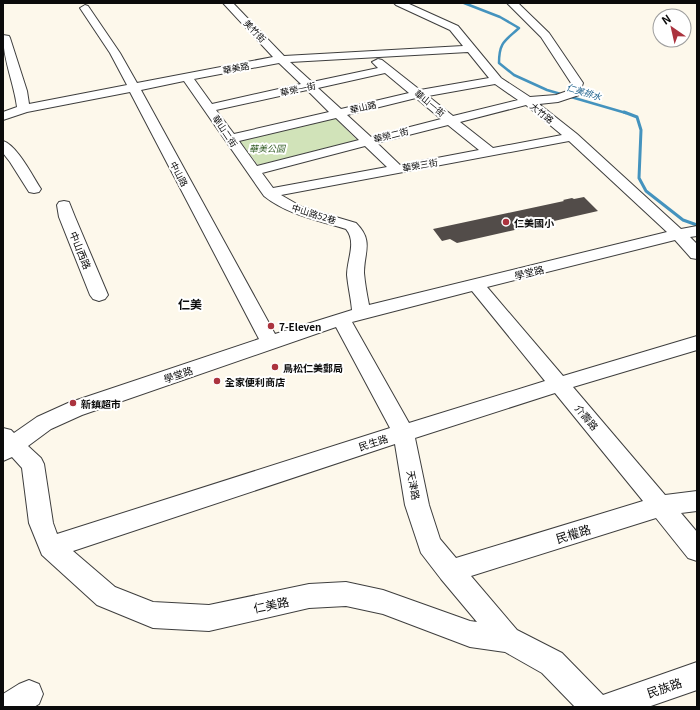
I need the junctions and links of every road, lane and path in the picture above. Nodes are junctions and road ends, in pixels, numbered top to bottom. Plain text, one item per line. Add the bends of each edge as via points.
1 (228, 3) edge
2 (399, 3) edge
3 (512, 3) edge
4 (85, 8) dead end
5 (5, 38) dead end
6 (472, 49) junction
7 (370, 55) junction
8 (281, 59) junction
9 (387, 70) junction
10 (187, 78) junction
11 (497, 80) junction
12 (310, 86) junction
13 (133, 88) junction
14 (419, 94) junction
15 (528, 101) junction
16 (210, 108) junction
17 (24, 109) junction
18 (338, 113) junction
19 (3, 116) edge
20 (451, 120) junction
21 (572, 138) junction
22 (230, 139) junction
23 (367, 141) junction
24 (3, 145) edge
25 (490, 152) junction
26 (396, 169) junction
27 (254, 171) junction
28 (266, 189) junction
29 (34, 190) dead end
30 (64, 205) dead end
31 (697, 231) edge
32 (678, 234) junction
33 (697, 254) edge
34 (476, 285) junction
35 (99, 295) dead end
36 (351, 316) junction
37 (270, 342) junction
38 (697, 343) edge
39 (558, 383) junction
40 (403, 432) junction
41 (6, 444) edge
42 (697, 501) edge
43 (661, 506) junction
44 (51, 547) junction
45 (697, 550) edge
46 (450, 571) junction
47 (508, 639) junction
48 (697, 676) edge
49 (595, 707) edge
50 (608, 707) edge

1 - 8 street, 美竹街
2 - 6 street, 大竹路 via 454,28
3 - 15 street, 華榮二街 via 545,35 577,83 575,92 564,97
4 - 13 street, 中山路 via 115,53
5 - 17 street
6 - 7 street, 華美路
6 - 11 street, 大竹路
7 - 8 street, 華美路
7 - 9 street, 華山一街
8 - 10 street, 華美路
8 - 12 street, 美竹街
9 - 12 street, 華榮一街
9 - 14 street, 華山一街
10 - 13 street, 華美路
10 - 16 street, 華山二街
11 - 14 street, 華山路
11 - 15 street, 大竹路
12 - 16 street, 華榮一街
12 - 18 street, 美竹街
13 - 17 street, 華美路
13 - 37 street, 中山路
14 - 18 street, 華山路
14 - 20 street, 華山一街
15 - 20 street, 華榮二街
15 - 21 street, 大竹路
16 - 22 street, 華山二街
17 - 19 street, 華美路
18 - 22 street, 華山路
18 - 23 street, 美竹街
20 - 23 street, 華榮二街
20 - 25 street, 華山一街
21 - 25 street, 華榮三街
21 - 32 street, 大竹路
22 - 27 street, 華山二街
23 - 26 street, 美竹街
23 - 27 street, 華榮二街
24 - 29 street via 16,160
25 - 26 street, 華榮三街
26 - 28 street, 華榮三街
27 - 28 street, 華山二街
28 - 36 street, 中山路52巷 via 276,200 292,208 351,226 358,231 360,246
30 - 35 street, 中山西路
31 - 32 street, 學堂路
32 - 33 street, 大竹路
32 - 34 street, 學堂路
34 - 36 street, 學堂路
34 - 39 street, 介壽路
36 - 37 street, 學堂路
36 - 40 street, 天津路
37 - 41 street, 學堂路 via 74,409
38 - 39 street, 民生路
39 - 40 street, 民生路
39 - 43 street, 介壽路
40 - 44 street, 民生路
40 - 46 street, 天津路 via 417,505 430,545
41 - 44 street, 仁美路 via 33,464 41,523
42 - 43 street, 民權路
43 - 45 street, 介壽路
43 - 46 street, 民權路
44 - 47 street, 仁美路 via 106,596 153,615 209,618 308,596 346,594 382,602 470,634
46 - 47 street, 天津路
47 - 49 street, 仁美路 via 552,663
48 - 50 street, 民族路

